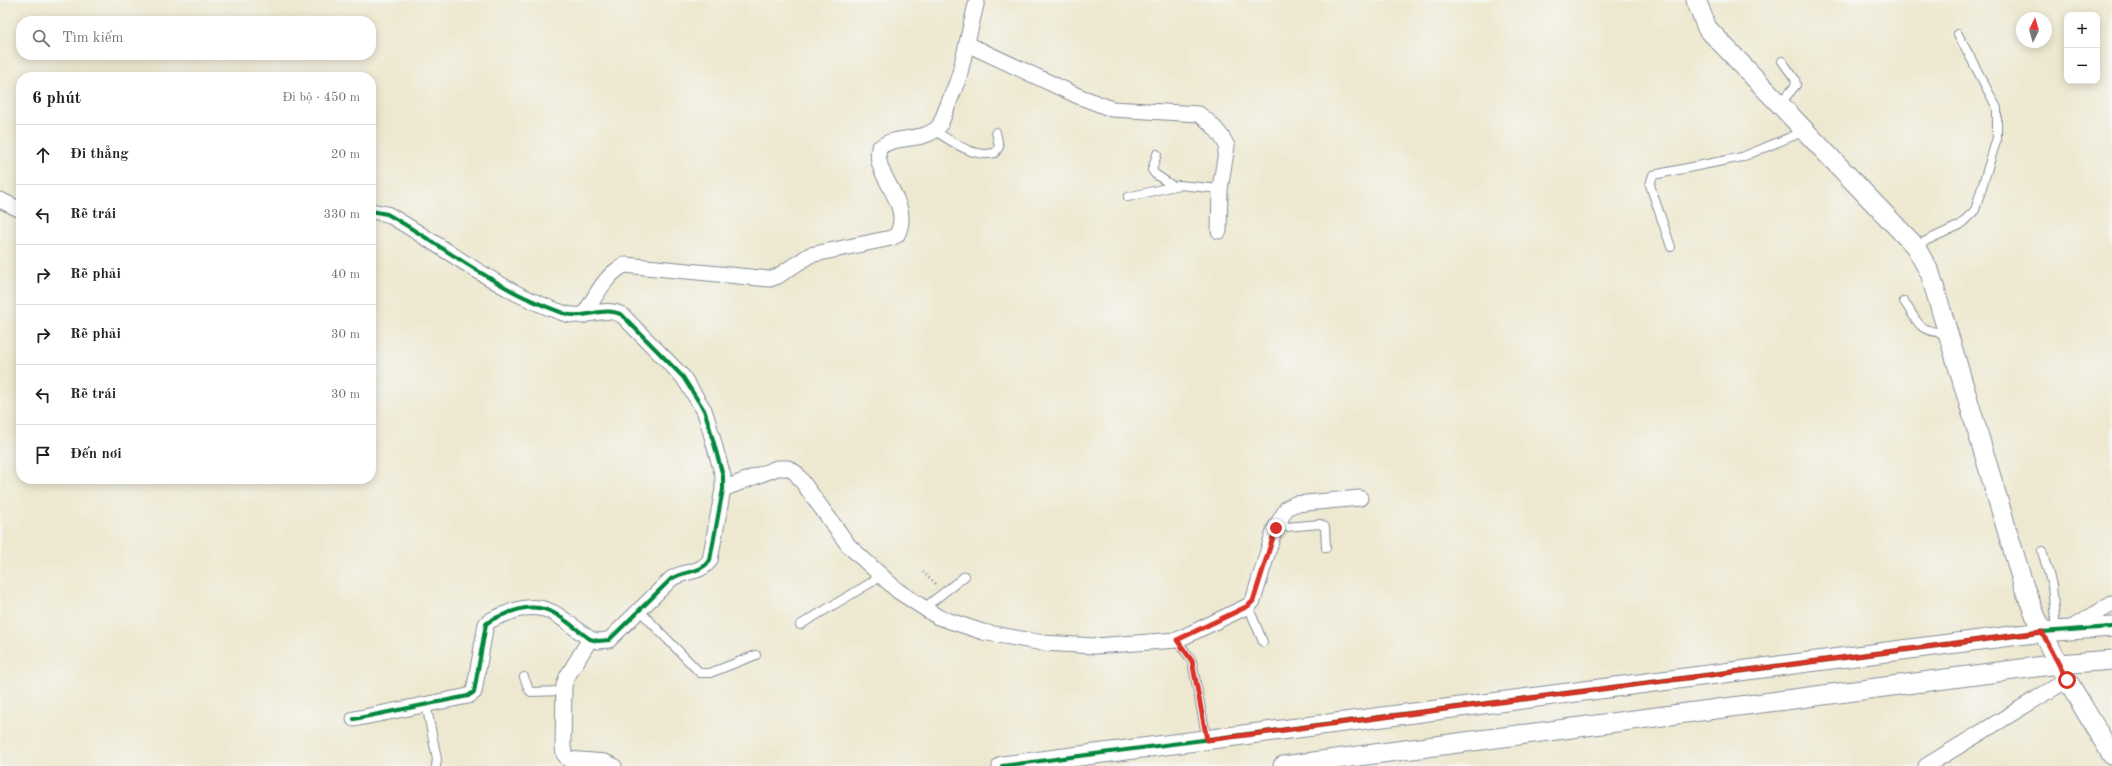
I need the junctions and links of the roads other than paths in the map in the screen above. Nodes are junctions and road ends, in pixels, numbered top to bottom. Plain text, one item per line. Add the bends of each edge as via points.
1 (977, 0) edge
2 (1696, 0) edge
3 (1958, 34) dead end
4 (967, 44) junction
5 (1782, 61) dead end
6 (1780, 104) junction
7 (1805, 130) junction
8 (935, 131) junction
9 (996, 132) dead end
10 (1156, 154) dead end
11 (1173, 186) junction
12 (1220, 189) junction
13 (1128, 197) dead end
14 (0, 200) edge
15 (16, 208) edge
16 (376, 212) edge
17 (1219, 231) dead end
18 (1915, 246) junction
19 (1671, 247) dead end
20 (1904, 301) dead end
21 (583, 316) junction
22 (1947, 333) junction
23 (723, 489) junction
24 (1360, 498) dead end
25 (1276, 528) junction
26 (1326, 548) dead end
27 (2042, 551) dead end
28 (882, 576) junction
29 (965, 576) dead end
30 (2112, 604) edge
31 (1248, 606) junction
32 (924, 608) junction
33 (639, 610) junction
34 (800, 625) dead end
35 (2112, 627) edge
36 (2055, 631) junction
37 (590, 639) junction
38 (1177, 640) junction
39 (1263, 642) dead end
40 (756, 655) dead end
41 (2112, 660) edge
42 (2063, 672) junction
43 (524, 677) dead end
44 (562, 691) junction
45 (426, 704) junction
46 (354, 719) dead end
47 (1207, 740) junction
48 (2112, 755) edge
49 (436, 766) edge
50 (614, 766) edge
51 (1002, 766) edge
52 (1283, 766) edge
53 (1926, 766) edge

1 - 4 street
2 - 6 street via 1707,28
3 - 18 lane via 1997,108 1997,138 1975,210 1960,225
4 - 8 street via 959,77 940,125
4 - 12 street via 1078,96 1112,109 1199,114 1208,120 1227,146
5 - 6 lane via 1795,79 1796,85
6 - 7 street
7 - 18 street
7 - 19 lane via 1742,157 1653,175 1650,185
8 - 9 lane via 965,149 989,154 995,153 999,147
8 - 21 street via 926,136 891,141 879,148 878,161 898,204 900,230 897,235 810,254 778,276 762,280 625,265 616,269 609,277
10 - 11 lane via 1152,170
11 - 12 lane
11 - 13 lane
12 - 17 street
14 - 15 street
16 - 21 street via 396,219 516,293 564,314
18 - 22 street via 1930,273
20 - 22 lane via 1922,329 1931,333
21 - 23 street via 607,311 622,315 683,377 704,410 723,476
22 - 36 street via 2024,587
23 - 28 street via 777,468 788,468 796,473 849,546
23 - 33 street via 710,560 706,566 678,574
24 - 25 street via 1295,504 1287,508
25 - 26 lane via 1320,524 1325,527
25 - 31 street via 1253,601
27 - 36 lane via 2052,585
28 - 32 street via 898,591
28 - 34 lane
29 - 32 lane
30 - 36 street
31 - 38 street
31 - 39 lane
32 - 38 street via 938,617 983,632 1043,643 1095,646
33 - 37 street via 609,640
33 - 40 lane via 700,673 710,674
35 - 36 street
36 - 42 street
36 - 47 street
37 - 44 street via 567,677
37 - 45 street via 549,610 540,607 522,607 503,614 486,624 474,692 468,696
38 - 47 lane via 1192,661
41 - 42 street
42 - 48 street
42 - 52 street
42 - 53 street
43 - 44 lane via 531,692
44 - 50 street via 564,754 568,759 575,761 605,762
45 - 46 street
45 - 49 lane via 437,759
47 - 51 street

